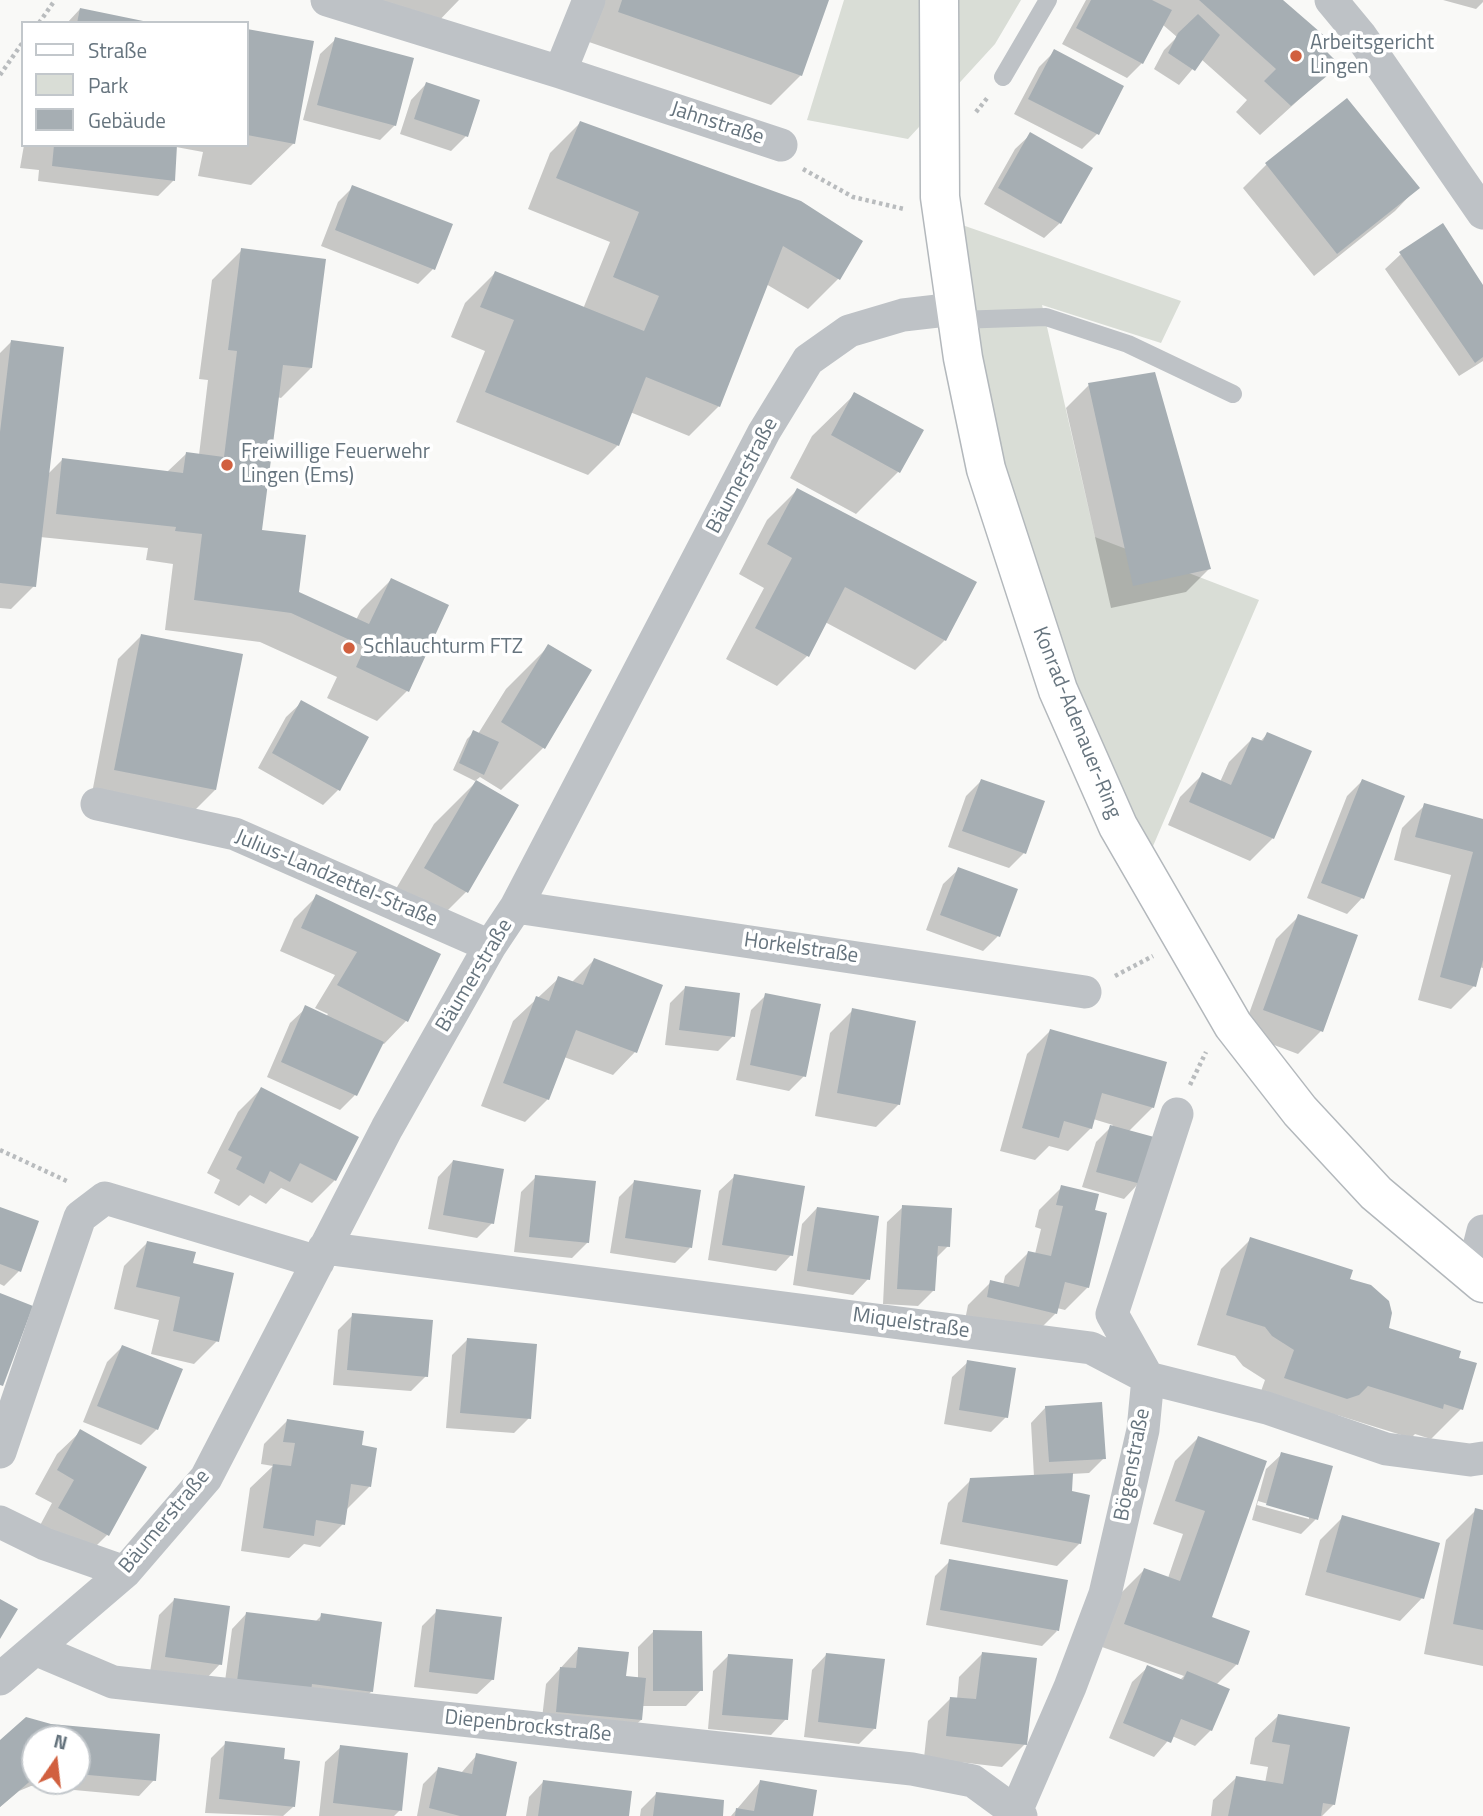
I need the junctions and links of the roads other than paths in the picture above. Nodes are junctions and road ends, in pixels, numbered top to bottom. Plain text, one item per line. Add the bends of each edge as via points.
1 (327, 0) edge
2 (589, 0) edge
3 (939, 0) edge
4 (1048, 0) edge
5 (1331, 0) edge
6 (560, 72) junction
7 (1003, 77) dead end
8 (781, 145) road end
9 (1483, 213) edge
10 (956, 314) junction
11 (1233, 394) dead end
12 (97, 804) dead end
13 (516, 907) junction
14 (490, 946) junction
15 (1085, 992) road end
16 (1177, 1114) road end
17 (1483, 1231) edge
18 (321, 1255) junction
19 (1478, 1278) edge
20 (1148, 1378) junction
21 (0, 1452) edge
22 (1483, 1458) edge
23 (0, 1522) edge
24 (125, 1572) junction
25 (34, 1649) junction
26 (0, 1679) edge
27 (1017, 1815) edge

1 - 6 street, Jahnstraße
2 - 6 street
3 - 10 main road, Konrad-Adenauer-Ring via 942,218
4 - 7 lane
5 - 9 street
6 - 8 street, Jahnstraße
10 - 11 lane via 1046,317 1128,344
10 - 13 street, Bäumerstraße via 903,315 849,331 808,360 764,432
10 - 19 main road, Konrad-Adenauer-Ring via 986,469 1058,690 1118,826 1225,1012 1300,1111 1376,1194
12 - 14 street, Julius-Landzettel-Straße via 234,834
13 - 14 street, Bäumerstraße
13 - 15 street, Horkelstraße
14 - 18 street, Bäumerstraße
16 - 20 street, Bögenstraße via 1112,1314
17 - 19 street
18 - 20 street, Miquelstraße via 1091,1348
18 - 21 street via 105,1198 79,1217
18 - 24 street, Bäumerstraße via 206,1478
20 - 22 street, Miquelstraße via 1266,1408 1386,1449
20 - 27 street, Bögenstraße via 1143,1430 1105,1594
23 - 24 street via 45,1544
24 - 25 street, Bäumerstraße
25 - 26 street, Bäumerstraße
25 - 27 street, Diepenbrockstraße via 113,1682 912,1769 973,1781

